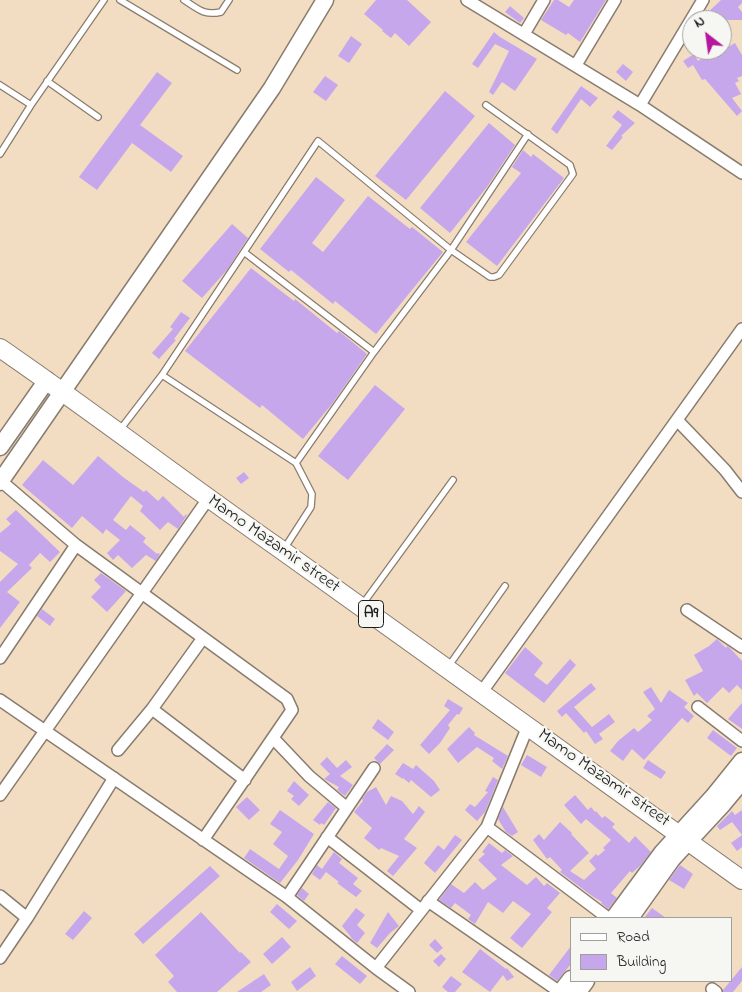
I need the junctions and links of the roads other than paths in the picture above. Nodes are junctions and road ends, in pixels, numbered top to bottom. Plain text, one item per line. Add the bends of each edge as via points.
1 (104, 0) edge
2 (121, 0) edge
3 (184, 0) edge
4 (229, 0) edge
5 (325, 0) edge
6 (466, 0) edge
7 (544, 0) edge
8 (615, 0) edge
9 (703, 0) edge
10 (524, 34) junction
11 (576, 65) junction
12 (238, 70) dead end
13 (47, 82) junction
14 (0, 85) edge
15 (31, 105) junction
16 (486, 105) dead end
17 (640, 105) junction
18 (98, 118) dead end
19 (528, 134) junction
20 (0, 154) edge
21 (742, 173) edge
22 (451, 250) junction
23 (244, 252) junction
24 (742, 330) edge
25 (0, 348) edge
26 (374, 352) junction
27 (162, 375) junction
28 (46, 380) junction
29 (63, 392) junction
30 (677, 420) junction
31 (117, 433) junction
32 (0, 447) edge
33 (296, 463) junction
34 (453, 480) dead end
35 (0, 482) edge
36 (742, 492) edge
37 (208, 499) junction
38 (76, 546) junction
39 (283, 551) junction
40 (505, 586) dead end
41 (142, 593) junction
42 (361, 607) junction
43 (687, 610) dead end
44 (203, 638) junction
45 (742, 647) edge
46 (0, 658) edge
47 (446, 669) junction
48 (481, 694) junction
49 (0, 700) edge
50 (698, 707) dead end
51 (152, 709) junction
52 (528, 726) junction
53 (45, 731) junction
54 (273, 738) junction
55 (742, 741) edge
56 (118, 750) dead end
57 (742, 760) edge
58 (374, 768) dead end
59 (114, 778) junction
60 (245, 780) junction
61 (742, 781) edge
62 (1, 792) edge
63 (347, 808) junction
64 (487, 827) junction
65 (327, 837) junction
66 (685, 838) junction
67 (203, 840) junction
68 (742, 880) edge
69 (0, 896) edge
70 (287, 897) junction
71 (424, 905) junction
72 (607, 917) edge
73 (615, 917) edge
74 (631, 917) edge
75 (27, 918) junction
76 (0, 958) edge
77 (376, 968) junction
78 (570, 980) edge
79 (409, 992) edge
80 (561, 992) edge

1 - 13 lane
2 - 12 lane
3 - 4 lane via 210,15 221,12
5 - 29 street via 272,88
6 - 10 street
7 - 10 street
8 - 11 street
9 - 17 street
10 - 11 street
11 - 17 street
13 - 15 lane
13 - 18 lane
14 - 15 lane
15 - 20 lane
16 - 19 lane
17 - 21 street
19 - 22 lane
19 - 22 lane via 570,165 573,174 500,275 490,277
22 - 23 lane via 318,141
22 - 26 lane
23 - 26 lane
23 - 27 lane
24 - 30 street
25 - 28 main road, Mamo Mazamir street / A9
26 - 33 lane
27 - 31 lane
27 - 33 lane
28 - 29 main road, Mamo Mazamir street / A9
28 - 32 street
29 - 31 main road, Mamo Mazamir street / A9
29 - 35 street
30 - 36 street
30 - 48 street
31 - 37 main road, Mamo Mazamir street / A9
33 - 39 lane via 310,488 311,507
34 - 42 lane
35 - 38 street
37 - 39 main road, Mamo Mazamir street / A9
37 - 41 street
38 - 41 street
38 - 46 street
39 - 42 main road, Mamo Mazamir street / A9
40 - 47 lane
41 - 44 street
41 - 53 street
42 - 47 main road, Mamo Mazamir street / A9
43 - 45 street
44 - 51 street
44 - 54 street via 290,703 292,710
47 - 48 main road, Mamo Mazamir street / A9
48 - 52 main road, Mamo Mazamir street / A9
49 - 53 street
50 - 55 street
51 - 56 street
51 - 60 street
52 - 64 street
52 - 66 main road, Mamo Mazamir street / A9
53 - 59 street
53 - 62 street
54 - 60 street
54 - 63 street via 309,776
57 - 66 street
58 - 63 street
59 - 67 street
59 - 75 street
60 - 67 street
61 - 66 street via 723,804
63 - 65 street
64 - 71 street
64 - 72 street
65 - 70 street
65 - 71 street
66 - 68 main road, Mamo Mazamir street / A9
66 - 73 street via 662,853
66 - 74 street
67 - 70 street
69 - 75 street
70 - 77 street
71 - 77 street
71 - 80 street
75 - 76 street
77 - 79 street
78 - 80 street

